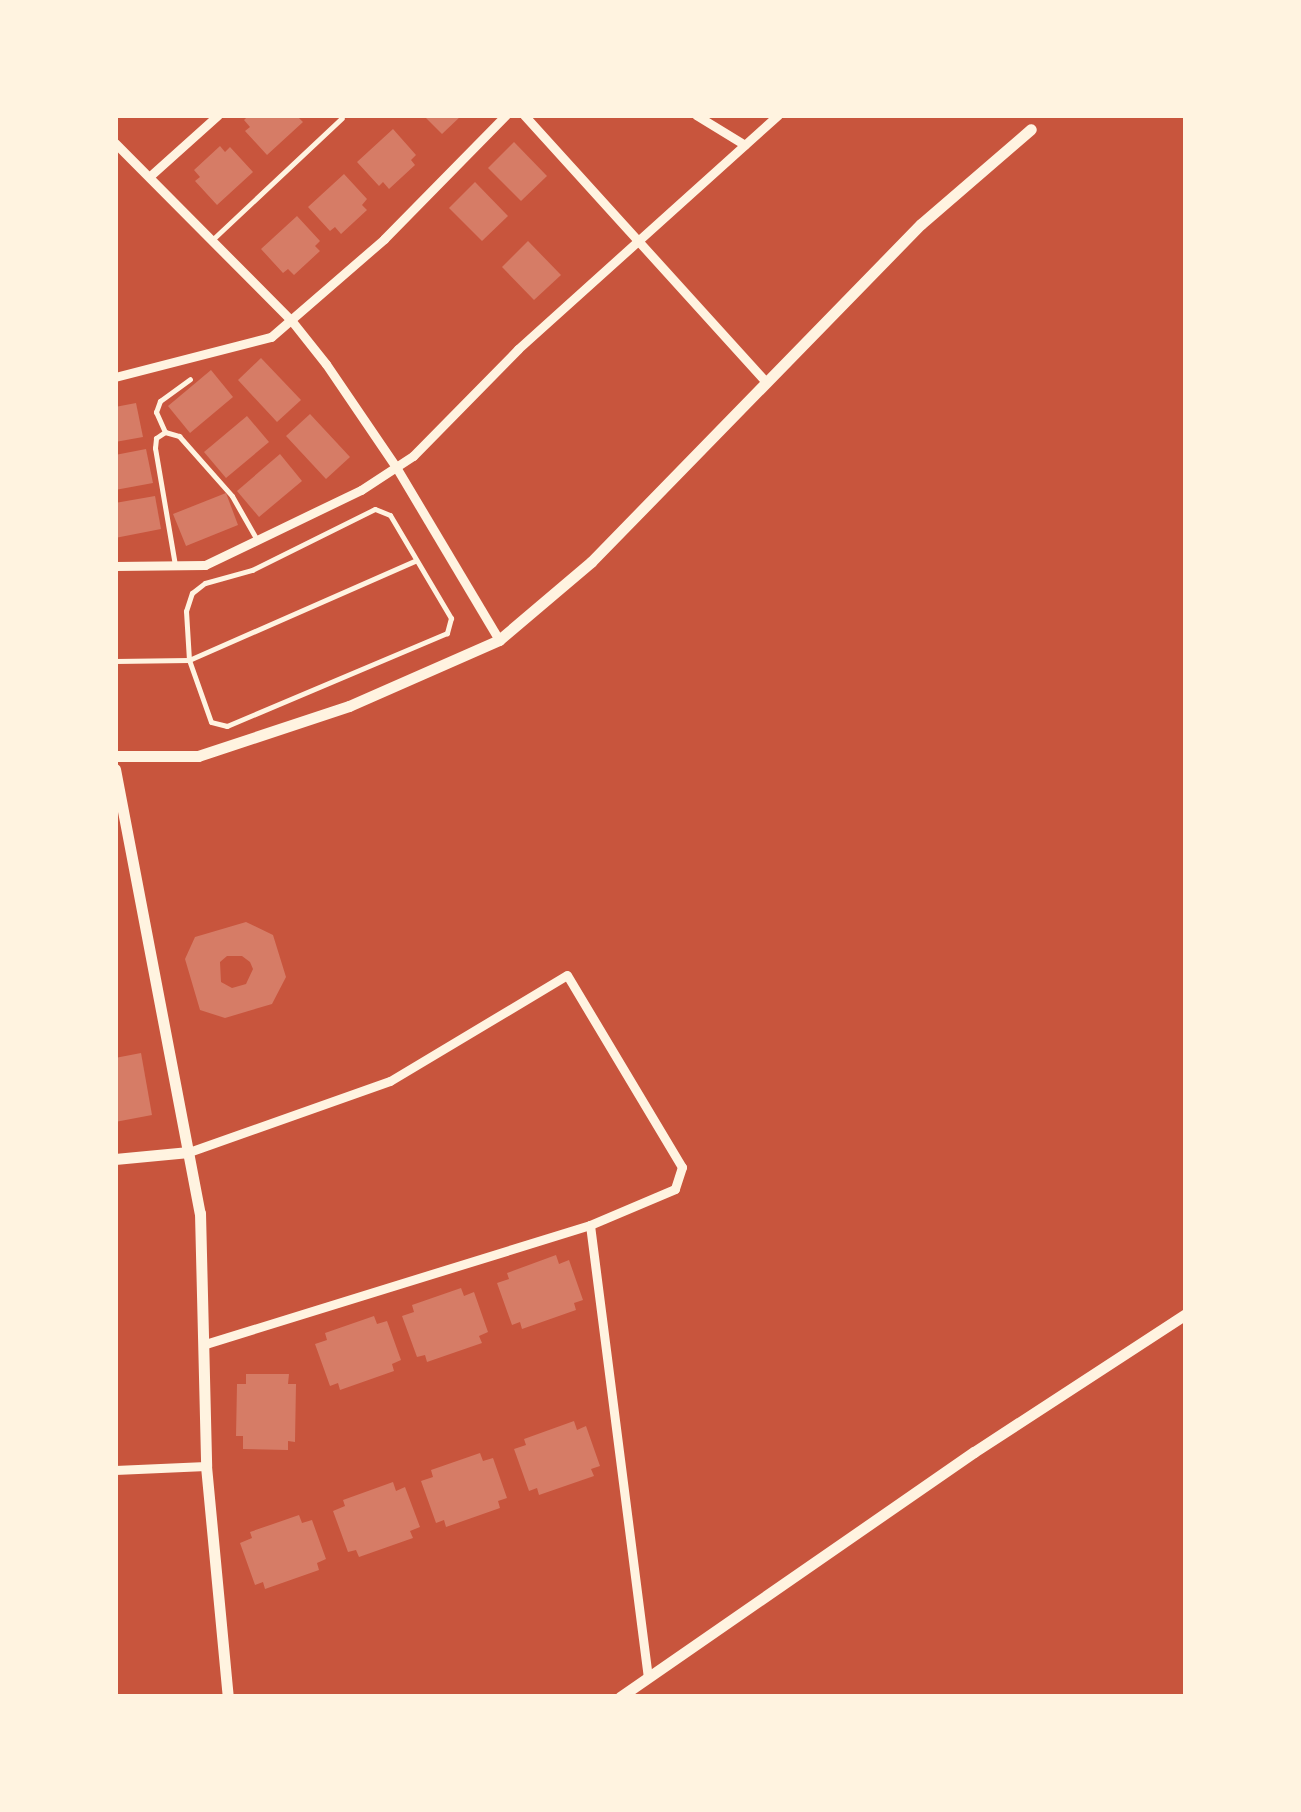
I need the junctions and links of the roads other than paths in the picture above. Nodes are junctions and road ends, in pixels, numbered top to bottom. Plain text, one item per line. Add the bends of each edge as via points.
1 (218, 115) edge
2 (506, 115) edge
3 (524, 115) edge
4 (696, 115) edge
5 (778, 115) edge
6 (342, 118) dead end
7 (1032, 123) edge
8 (115, 143) edge
9 (745, 145) junction
10 (150, 176) junction
11 (212, 240) junction
12 (637, 240) junction
13 (290, 320) junction
14 (115, 377) edge
15 (190, 379) dead end
16 (766, 382) junction
17 (165, 432) junction
18 (396, 467) junction
19 (256, 540) junction
20 (414, 561) junction
21 (175, 565) junction
22 (115, 566) edge
23 (500, 640) junction
24 (188, 660) junction
25 (115, 661) edge
26 (115, 756) edge
27 (115, 770) edge
28 (189, 1152) junction
29 (115, 1159) edge
30 (590, 1224) junction
31 (1186, 1314) edge
32 (206, 1344) junction
33 (206, 1466) junction
34 (115, 1470) edge
35 (648, 1676) junction
36 (228, 1697) edge
37 (620, 1697) edge

1 - 10 street
2 - 13 street via 384,239
3 - 12 street
4 - 9 street
5 - 9 street
6 - 11 lane
7 - 16 street via 921,224
8 - 10 street
9 - 12 street
10 - 11 street
11 - 13 street
12 - 16 street
12 - 18 street
13 - 14 street via 270,337
13 - 18 street
15 - 17 lane via 160,400 156,412
16 - 23 street via 591,562
17 - 19 lane via 179,436 232,496
17 - 21 lane via 154,448
18 - 19 street
18 - 23 street
19 - 21 street via 205,565
20 - 24 lane
20 - 24 lane via 390,515 375,508 252,570 196,588 186,611
20 - 24 lane via 451,618 446,633 227,726 211,722
21 - 22 street
23 - 26 street via 349,706 198,756
24 - 25 lane
27 - 28 street
28 - 29 street
28 - 30 street via 390,1080 567,975 682,1167 674,1189
28 - 32 street via 200,1214
30 - 32 street
30 - 35 street
31 - 35 street
32 - 33 street
33 - 34 street
33 - 36 street
35 - 37 street

